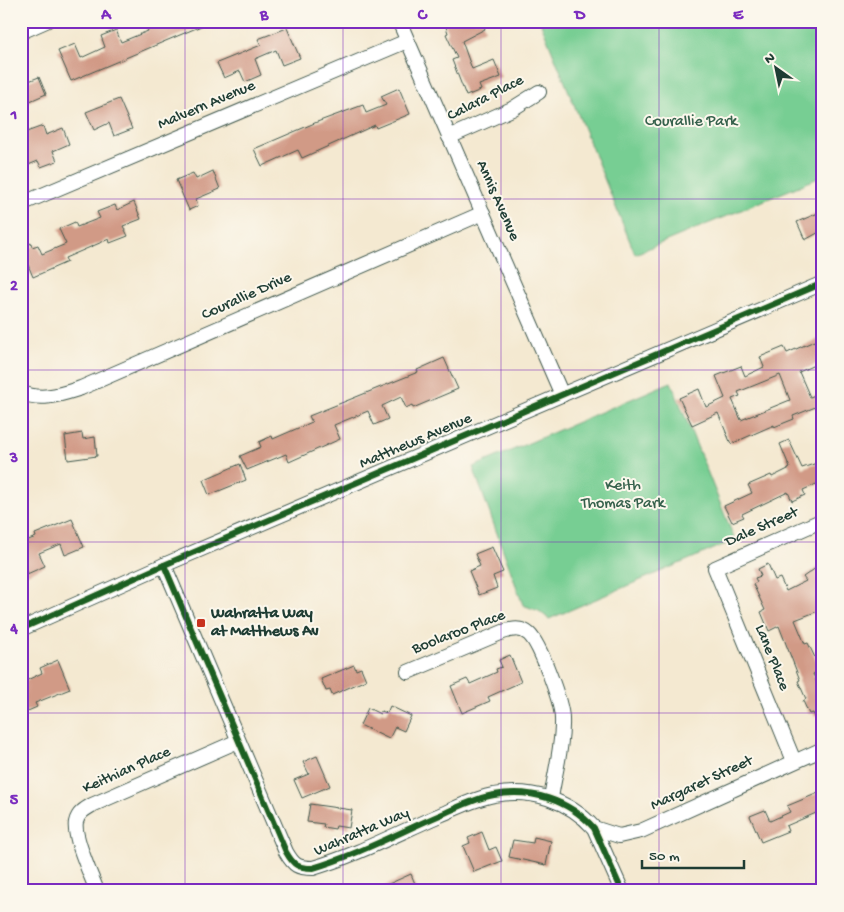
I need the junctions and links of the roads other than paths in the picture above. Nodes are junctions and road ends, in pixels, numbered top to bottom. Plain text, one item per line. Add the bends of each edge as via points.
1 (46, 21) edge
2 (399, 21) edge
3 (21, 32) edge
4 (407, 41) junction
5 (539, 92) dead end
6 (449, 137) junction
7 (21, 204) edge
8 (484, 213) junction
9 (823, 283) edge
10 (21, 392) edge
11 (562, 395) junction
12 (823, 520) edge
13 (164, 565) junction
14 (715, 568) joint
15 (21, 629) edge
16 (408, 672) dead end
17 (238, 741) junction
18 (823, 749) edge
19 (794, 761) junction
20 (551, 798) junction
21 (594, 828) junction
22 (97, 891) edge
23 (622, 891) edge

1 - 3 street
2 - 4 street, Annis Avenue
4 - 6 street, Annis Avenue
4 - 7 street, Malvern Avenue
5 - 6 street, Calara Place via 512,109
6 - 8 street, Annis Avenue
8 - 10 street, Courallie Drive via 80,388 49,397 28,396
8 - 11 street, Annis Avenue
9 - 11 street, Matthews Avenue
11 - 13 street, Matthews Avenue
12 - 14 street, Dale Street
13 - 15 street, Matthews Avenue
13 - 17 street, Wahratta Way
14 - 19 street, Lane Place
16 - 20 street, Boolaroo Place via 513,629 528,633 561,707 561,731
17 - 20 street, Wahratta Way via 286,852 301,868 326,864 493,794 525,793
17 - 22 street, Keithian Place via 82,811 76,820 75,832
18 - 19 street, Margaret Street
19 - 21 street, Margaret Street via 630,835 619,836
20 - 21 street, Wahratta Way via 587,820
21 - 23 street, Wahratta Way

